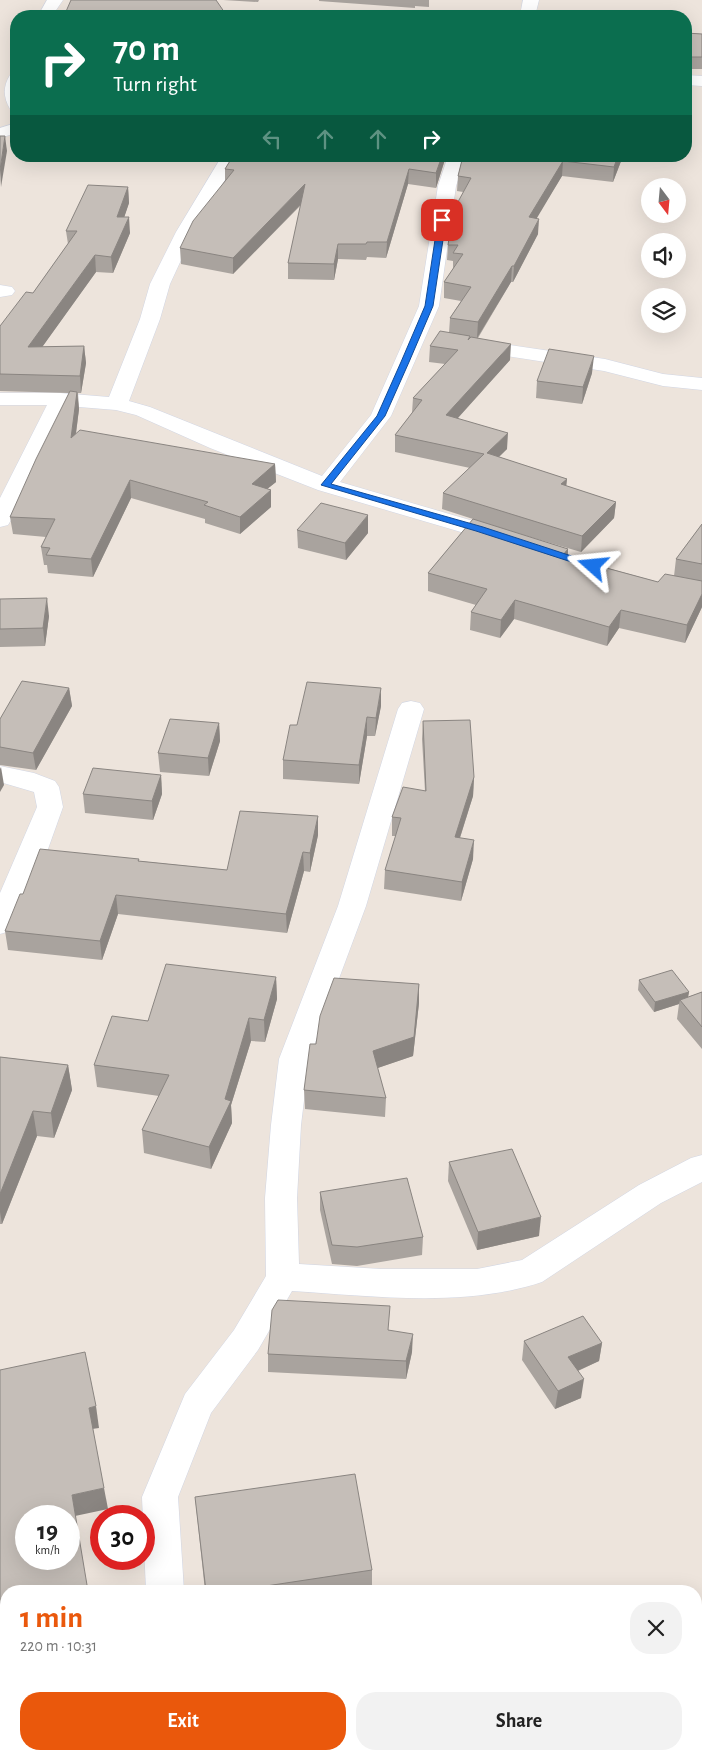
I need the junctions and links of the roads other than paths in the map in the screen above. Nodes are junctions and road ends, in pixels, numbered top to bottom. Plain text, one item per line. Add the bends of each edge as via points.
1 (226, 162) edge
2 (455, 162) edge
3 (454, 342) edge
4 (702, 384) edge
5 (60, 399) junction
6 (0, 400) edge
7 (117, 404) junction
8 (326, 485) junction
9 (0, 520) edge
10 (527, 545) edge
11 (411, 708) dead end
12 (0, 774) edge
13 (0, 924) edge
14 (702, 1167) edge
15 (283, 1277) junction
16 (165, 1585) edge

1 - 7 street via 185,232 160,284
2 - 8 street via 447,186 429,306 381,416
3 - 4 street via 605,365 663,380
5 - 6 street
5 - 7 street
5 - 9 street
7 - 8 street via 168,420
8 - 10 street
11 - 15 street via 352,906 294,1059 281,1198
12 - 13 street via 46,787 50,806
14 - 15 street via 650,1194 530,1272 477,1283 381,1283
15 - 16 street via 246,1340 197,1405 160,1497

